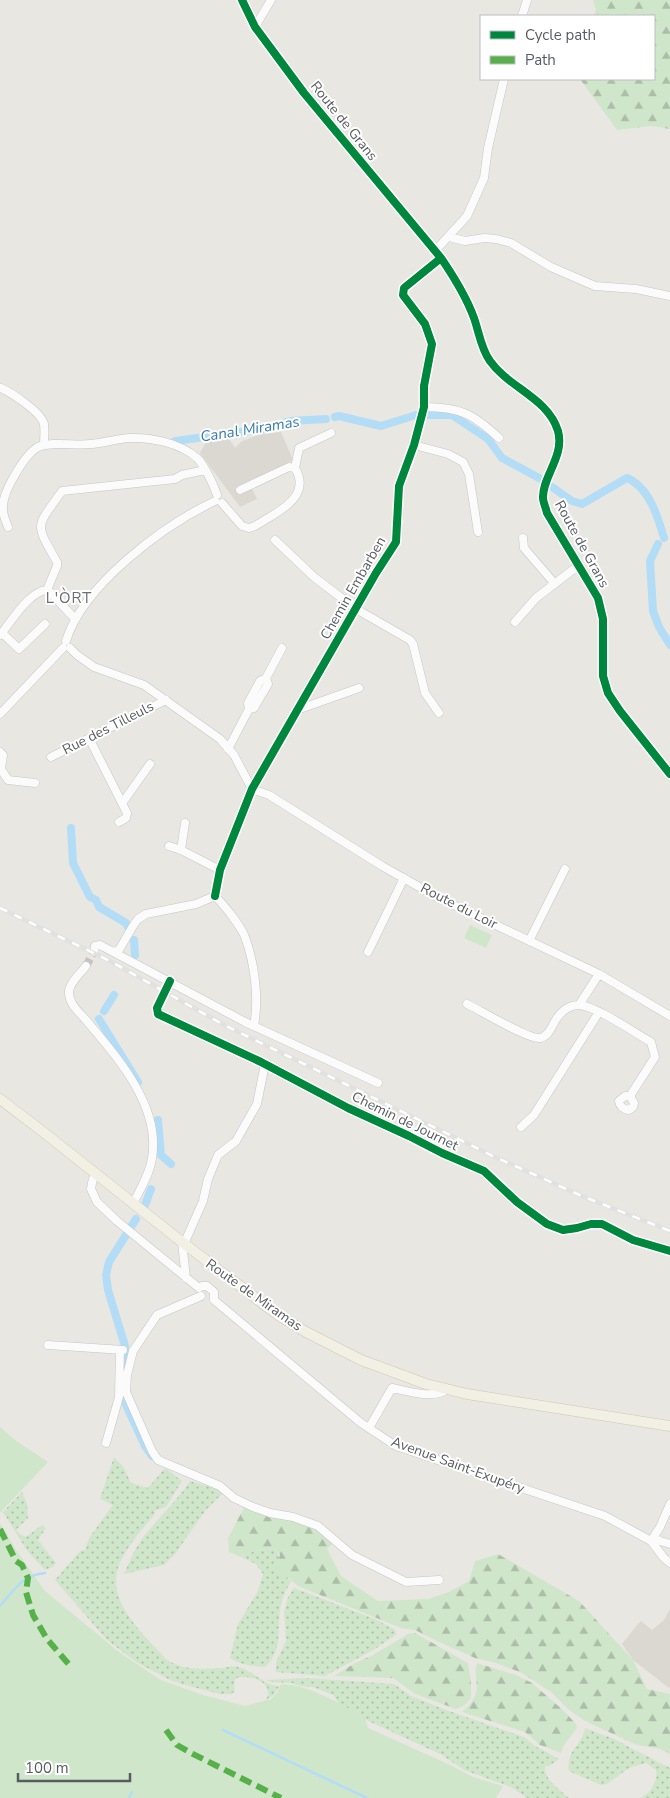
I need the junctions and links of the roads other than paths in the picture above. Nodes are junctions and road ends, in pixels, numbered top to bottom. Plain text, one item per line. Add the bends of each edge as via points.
1 (242, 0) edge
2 (271, 0) edge
3 (527, 0) edge
4 (522, 15) edge
5 (255, 27) junction
6 (504, 80) edge
7 (450, 237) junction
8 (435, 251) junction
9 (441, 258) junction
10 (670, 296) edge
11 (1, 388) edge
12 (424, 407) junction
13 (331, 433) dead end
14 (499, 438) dead end
15 (44, 445) junction
16 (414, 445) junction
17 (295, 468) junction
18 (205, 470) junction
19 (240, 490) dead end
20 (218, 500) junction
21 (8, 527) dead end
22 (478, 532) dead end
23 (523, 538) dead end
24 (275, 540) dead end
25 (579, 565) junction
26 (555, 584) junction
27 (47, 590) junction
28 (356, 609) junction
29 (75, 619) junction
30 (515, 622) dead end
31 (45, 624) dead end
32 (1, 634) edge
33 (66, 645) junction
34 (282, 648) dead end
35 (359, 688) dead end
36 (166, 700) junction
37 (297, 710) junction
38 (439, 713) dead end
39 (0, 714) edge
40 (89, 738) junction
41 (228, 749) junction
42 (0, 752) edge
43 (51, 757) dead end
44 (150, 764) dead end
45 (670, 774) edge
46 (35, 783) dead end
47 (252, 789) junction
48 (123, 802) junction
49 (119, 822) dead end
50 (186, 824) dead end
51 (169, 846) dead end
52 (181, 850) junction
53 (565, 869) dead end
54 (220, 870) junction
55 (404, 878) junction
56 (215, 896) junction
57 (529, 941) junction
58 (94, 952) dead end
59 (113, 952) junction
60 (368, 952) dead end
61 (86, 966) tunnel mouth
62 (599, 974) junction
63 (169, 983) junction
64 (467, 1004) dead end
65 (579, 1005) junction
66 (599, 1012) junction
67 (670, 1016) edge
68 (254, 1026) junction
69 (265, 1064) junction
70 (378, 1083) dead end
71 (630, 1096) dead end
72 (0, 1100) edge
73 (521, 1127) dead end
74 (95, 1174) junction
75 (133, 1204) junction
76 (183, 1243) junction
77 (670, 1251) edge
78 (186, 1278) junction
79 (200, 1292) junction
80 (214, 1300) junction
81 (48, 1346) dead end
82 (120, 1350) junction
83 (133, 1351) junction
84 (447, 1389) junction
85 (670, 1426) edge
86 (369, 1428) junction
87 (106, 1443) dead end
88 (670, 1504) edge
89 (652, 1540) junction
90 (670, 1544) edge
91 (670, 1563) edge
92 (439, 1580) dead end

1 - 5 street, Route de Grans
2 - 5 street
3 - 4 street
5 - 8 street, Route de Grans via 304,93
6 - 7 street via 484,178 467,216
7 - 8 street
7 - 10 street via 465,241 484,238 511,243 551,267 595,286
8 - 9 street, Route de Grans
9 - 12 street, Chemin Embarben via 404,288 403,295 424,324 432,344 424,386
9 - 25 street, Route de Grans via 459,285 488,360 504,378 539,402 559,433 558,449 543,498 547,512
11 - 15 street via 39,415 44,423
12 - 14 street via 459,409
12 - 16 street, Chemin Embarben
13 - 17 street via 299,448
15 - 18 street via 151,439 179,447 199,459
15 - 21 street via 29,454 6,489 2,506
16 - 22 street via 448,454 462,462 469,474
16 - 28 street, Chemin Embarben via 399,486 396,542
17 - 19 street via 289,466
17 - 20 street via 300,475 298,494 288,505 254,526 242,526
18 - 20 street
18 - 27 street via 175,479 62,491 40,528 57,562
20 - 29 street via 161,531 142,546 104,582
23 - 26 street via 524,548
24 - 28 street via 314,578
25 - 26 street
25 - 45 street, Route de Grans via 598,598 603,619 603,676 608,693
26 - 30 street via 536,598
27 - 29 street
27 - 32 street via 33,595
28 - 37 street, Chemin Embarben
28 - 38 street via 410,640 425,693
29 - 33 street
31 - 32 street via 19,650
33 - 36 street via 94,667 144,685
33 - 39 street
34 - 41 street via 248,704 250,709
35 - 37 street
36 - 40 street, Rue des Tilleuls
36 - 41 street via 220,739
37 - 47 street, Chemin Embarben
40 - 43 street, Rue des Tilleuls
40 - 48 street
41 - 47 street via 234,754
42 - 46 street via 4,755 1,769 8,780
44 - 48 street
47 - 54 street, Chemin Embarben
47 - 55 street, Route du Loir via 269,795
48 - 49 street via 126,818
50 - 52 street
51 - 52 street
52 - 54 street
53 - 57 street
54 - 56 street, Chemin Embarben
55 - 57 street, Route du Loir
55 - 60 street
56 - 59 street via 196,904 146,914 133,926 119,950
56 - 68 street via 245,938 256,996
57 - 62 street, Route du Loir
58 - 59 street via 95,946 100,945
59 - 63 street, Chemin de Journet
61 - 75 street via 71,986 72,1004 113,1051 134,1084 152,1130 150,1169
62 - 65 street
62 - 67 street, Route du Loir
63 - 68 street, Chemin de Journet
63 - 69 street, Chemin de Journet, bridge via 157,1008 158,1014
64 - 65 street via 539,1038 548,1033 564,1010
65 - 66 street
66 - 71 street via 651,1042 655,1057
66 - 73 street via 534,1115
68 - 70 street, Chemin de Journet
69 - 76 street via 257,1104 236,1141 218,1155 203,1201
69 - 77 street, Chemin de Journet via 348,1108 484,1172 547,1224 563,1230 602,1224 633,1240
72 - 74 main road, Route de Miramas
74 - 75 main road, Route de Miramas
74 - 78 street via 91,1189 97,1202
75 - 76 main road, Route de Miramas
76 - 78 street
76 - 84 main road, Route de Miramas via 278,1315 306,1332 361,1360
78 - 79 street
79 - 80 street via 208,1302
79 - 80 street, Avenue Saint-Exupéry via 202,1286 207,1286 214,1292
79 - 83 street via 157,1314
80 - 86 street, Avenue Saint-Exupéry
81 - 82 street
82 - 83 street
82 - 87 street via 118,1397
83 - 92 street via 126,1375 126,1392 158,1460 220,1486 252,1507 318,1526 352,1555 406,1582
84 - 85 main road, Route de Miramas
84 - 86 street via 433,1394 392,1388
86 - 89 street, Avenue Saint-Exupéry via 396,1446 598,1514
88 - 89 street
89 - 90 street
89 - 91 street

